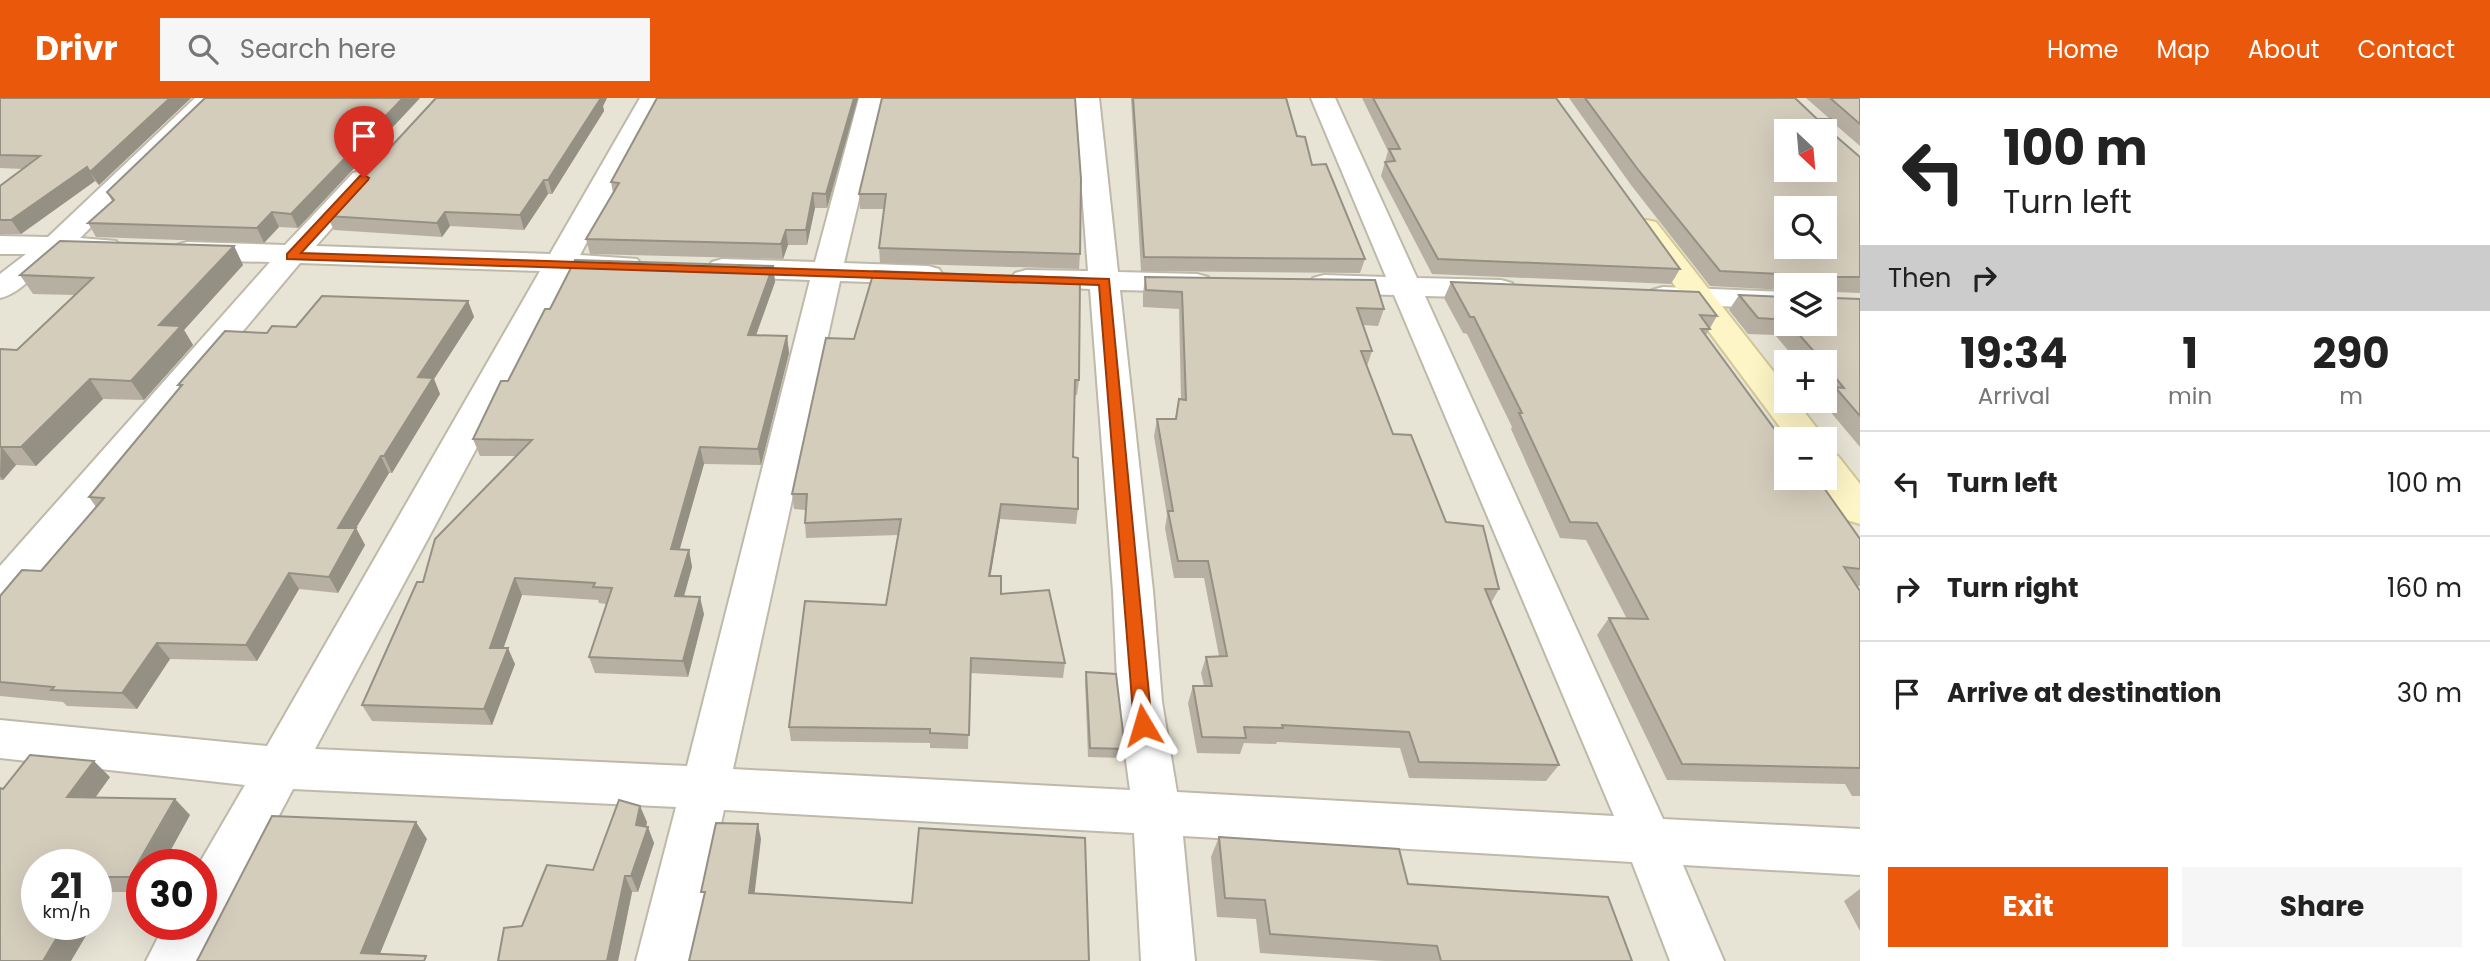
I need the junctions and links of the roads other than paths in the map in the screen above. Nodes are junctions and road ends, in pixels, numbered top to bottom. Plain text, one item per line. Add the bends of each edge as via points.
1 (209, 98) edge
2 (652, 98) edge
3 (871, 98) edge
4 (1087, 98) edge
5 (1323, 98) edge
6 (382, 158) edge
7 (1627, 204) edge
8 (0, 245) edge
9 (56, 245) junction
10 (291, 256) junction
11 (561, 263) junction
12 (658, 266) edge
13 (700, 267) edge
14 (825, 271) junction
15 (951, 276) edge
16 (993, 277) edge
17 (1105, 282) junction
18 (1227, 283) edge
19 (1295, 284) edge
20 (1404, 285) junction
21 (0, 289) edge
22 (1526, 290) edge
23 (1634, 295) edge
24 (1701, 297) junction
25 (1774, 300) edge
26 (1798, 427) edge
27 (1837, 480) edge
28 (1860, 511) edge
29 (0, 593) edge
30 (0, 739) edge
31 (280, 768) junction
32 (706, 788) junction
33 (1157, 815) junction
34 (1649, 841) junction
35 (1860, 852) edge
36 (217, 881) edge
37 (185, 940) edge
38 (173, 961) edge
39 (663, 961) edge
40 (1167, 961) edge
41 (1697, 961) edge

1 - 9 street
2 - 11 street
3 - 14 street
4 - 17 street
5 - 20 street
6 - 10 street
7 - 24 main road
8 - 9 street
9 - 10 street
9 - 21 street
10 - 11 street
10 - 29 street
11 - 12 street
11 - 31 street
13 - 14 street
14 - 15 street
14 - 32 street
16 - 17 street
17 - 18 street
17 - 33 street via 1140,702
19 - 20 street
20 - 22 street
20 - 34 street
23 - 24 street
24 - 25 street
24 - 26 main road
27 - 28 main road
30 - 31 street
31 - 32 street
31 - 36 street
32 - 33 street
32 - 39 street
33 - 34 street
33 - 40 street
34 - 35 street
34 - 41 street
37 - 38 street

